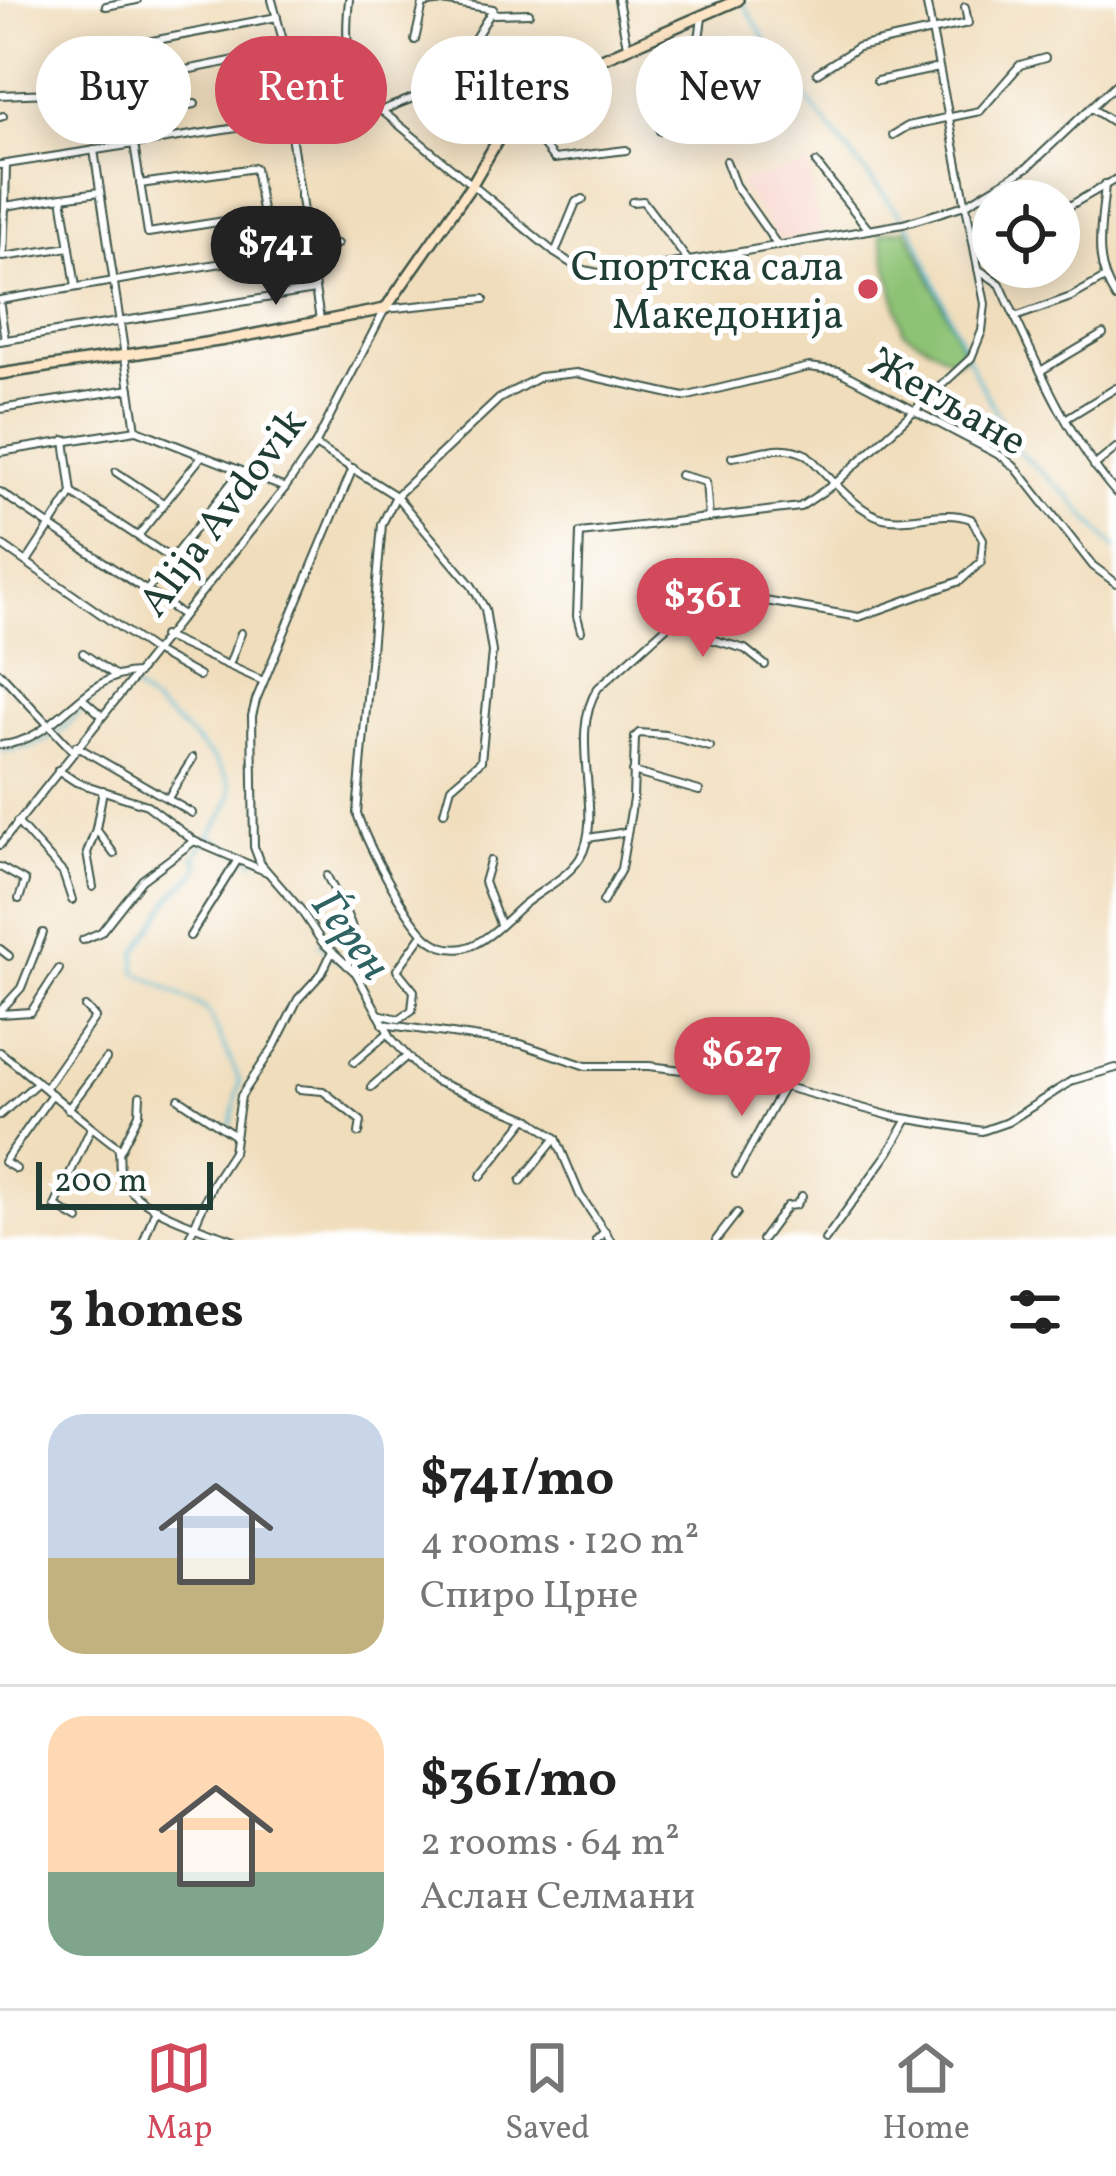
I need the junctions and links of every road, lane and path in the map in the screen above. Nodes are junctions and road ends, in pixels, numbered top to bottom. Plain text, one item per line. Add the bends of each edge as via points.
1 (137, 0) edge
2 (272, 0) edge
3 (349, 0) edge
4 (618, 0) edge
5 (926, 0) edge
6 (736, 1) edge
7 (106, 6) dead end
8 (965, 7) dead end
9 (529, 13) dead end
10 (494, 14) junction
11 (703, 14) junction
12 (277, 17) junction
13 (931, 30) junction
14 (178, 36) edge
15 (282, 36) edge
16 (349, 36) edge
17 (416, 36) edge
18 (700, 36) edge
19 (627, 46) junction
20 (612, 54) edge
21 (1045, 58) dead end
22 (215, 64) edge
23 (939, 68) junction
24 (818, 73) dead end
25 (878, 81) dead end
26 (1116, 84) edge
27 (0, 95) edge
28 (195, 104) dead end
29 (191, 105) edge
30 (387, 108) edge
31 (1091, 108) junction
32 (387, 117) edge
33 (948, 117) junction
34 (1116, 124) edge
35 (893, 135) dead end
36 (131, 144) joint
37 (292, 144) edge
38 (497, 144) edge
39 (542, 144) edge
40 (94, 150) junction
41 (626, 150) dead end
42 (727, 160) dead end
43 (816, 163) dead end
44 (3, 164) edge
45 (1116, 179) edge
46 (140, 184) junction
47 (1106, 184) junction
48 (470, 186) junction
49 (100, 192) junction
50 (62, 197) junction
51 (1080, 199) edge
52 (583, 200) dead end
53 (632, 202) dead end
54 (965, 205) junction
55 (5, 206) junction
56 (263, 215) junction
57 (869, 230) junction
58 (972, 237) edge
59 (338, 244) dead end
60 (778, 246) junction
61 (70, 247) junction
62 (308, 249) junction
63 (554, 253) junction
64 (270, 255) junction
65 (688, 262) junction
66 (1103, 279) junction
67 (112, 281) junction
68 (76, 287) junction
69 (981, 288) edge
70 (1002, 288) edge
71 (315, 290) junction
72 (276, 296) junction
73 (484, 298) dead end
74 (1116, 298) edge
75 (0, 303) edge
76 (385, 309) junction
77 (1015, 316) junction
78 (120, 321) junction
79 (320, 323) junction
80 (1103, 334) dead end
81 (3, 340) edge
82 (126, 354) junction
83 (1042, 370) junction
84 (0, 374) edge
85 (1116, 388) edge
86 (130, 389) junction
87 (0, 409) edge
88 (916, 410) junction
89 (1067, 418) junction
90 (136, 430) junction
91 (65, 440) junction
92 (315, 445) junction
93 (1116, 448) edge
94 (0, 452) edge
95 (202, 456) junction
96 (732, 457) dead end
97 (1094, 466) junction
98 (353, 468) junction
99 (116, 472) dead end
100 (240, 472) junction
101 (680, 475) dead end
102 (837, 482) junction
103 (285, 488) junction
104 (0, 492) edge
105 (72, 493) junction
106 (1116, 493) edge
107 (396, 496) junction
108 (164, 503) junction
109 (709, 518) junction
110 (53, 526) junction
111 (138, 536) junction
112 (0, 544) edge
113 (172, 559) junction
114 (27, 562) junction
115 (1116, 583) edge
116 (147, 590) junction
117 (688, 608) junction
118 (181, 614) junction
119 (581, 631) dead end
120 (241, 633) dead end
121 (164, 636) junction
122 (154, 651) junction
123 (83, 653) dead end
124 (229, 665) junction
125 (765, 665) dead end
126 (0, 673) edge
127 (137, 673) junction
128 (113, 674) junction
129 (199, 676) dead end
130 (263, 681) junction
131 (84, 700) junction
132 (98, 712) junction
133 (53, 729) junction
134 (0, 745) edge
135 (710, 747) dead end
136 (74, 748) junction
137 (194, 758) dead end
138 (58, 770) junction
139 (633, 772) junction
140 (103, 790) junction
141 (699, 791) dead end
142 (168, 797) junction
143 (444, 812) dead end
144 (192, 813) dead end
145 (17, 822) junction
146 (96, 829) junction
147 (626, 832) junction
148 (586, 838) junction
149 (197, 842) junction
150 (0, 844) edge
151 (114, 854) dead end
152 (490, 861) dead end
153 (237, 862) junction
154 (0, 867) edge
155 (267, 872) junction
156 (327, 876) dead end
157 (93, 887) dead end
158 (19, 899) dead end
159 (72, 900) dead end
160 (603, 902) dead end
161 (500, 924) junction
162 (44, 934) dead end
163 (424, 934) junction
164 (190, 936) dead end
165 (83, 940) dead end
166 (0, 949) edge
167 (9, 956) dead end
168 (330, 956) junction
169 (347, 965) junction
170 (59, 969) dead end
171 (85, 1007) dead end
172 (0, 1012) edge
173 (378, 1014) junction
174 (386, 1028) junction
175 (0, 1052) edge
176 (406, 1057) junction
177 (106, 1059) dead end
178 (354, 1063) dead end
179 (1116, 1068) edge
180 (785, 1084) junction
181 (45, 1087) junction
182 (371, 1087) dead end
183 (298, 1089) dead end
184 (140, 1096) dead end
185 (179, 1099) dead end
186 (68, 1109) junction
187 (0, 1115) edge
188 (527, 1118) junction
189 (908, 1119) junction
190 (91, 1128) junction
191 (359, 1132) dead end
192 (235, 1136) junction
193 (556, 1138) junction
194 (121, 1151) junction
195 (16, 1169) dead end
196 (736, 1174) dead end
197 (481, 1176) dead end
198 (521, 1181) dead end
199 (802, 1196) dead end
200 (156, 1208) junction
201 (736, 1213) dead end
202 (79, 1220) dead end
203 (194, 1224) junction
204 (604, 1231) junction
205 (143, 1240) edge
206 (188, 1240) edge
207 (234, 1240) edge
208 (596, 1240) edge
209 (610, 1240) edge
210 (716, 1240) edge
211 (762, 1240) edge
212 (825, 1240) edge

1 - 7 street
2 - 12 street
3 - 16 street
4 - 19 street
5 - 13 street
6 - 11 main road
8 - 13 street via 968,22
9 - 10 street
10 - 17 street via 478,4 423,4
10 - 30 street via 438,88
11 - 18 street
11 - 19 main road
12 - 14 street
12 - 15 street
13 - 23 street
13 - 24 street via 858,47
19 - 20 main road
21 - 33 street via 1019,64 980,111
22 - 27 street via 76,92
23 - 25 street
23 - 33 street
26 - 31 street
28 - 29 street
31 - 34 street
31 - 54 street via 1028,167
32 - 48 street
33 - 35 street
33 - 54 street
36 - 40 street
36 - 46 street
37 - 62 street
38 - 48 main road
39 - 41 street via 554,159
40 - 44 street
40 - 49 street
42 - 60 street
43 - 57 street
44 - 55 street
45 - 47 street
46 - 56 street via 253,166
46 - 56 street via 148,233
47 - 51 street
47 - 66 street
48 - 63 street
48 - 76 main road
49 - 50 street
49 - 67 street
50 - 55 street
50 - 61 street
52 - 63 street
53 - 65 street via 643,201
54 - 57 street
54 - 58 street
55 - 61 street via 3,257
56 - 64 street
57 - 60 street
59 - 62 street
60 - 65 street
61 - 68 street
62 - 64 street
62 - 71 street
63 - 65 street via 607,275
64 - 67 street
64 - 72 street
66 - 74 street
66 - 77 street
67 - 68 street
67 - 78 street
68 - 75 street
69 - 88 street via 980,341
70 - 77 street
71 - 72 street
71 - 79 street
72 - 78 street
73 - 76 street
75 - 81 street
76 - 79 main road
76 - 92 street, Alija Avdovik
77 - 83 street
78 - 81 street
78 - 82 street
79 - 82 main road
80 - 83 street
82 - 84 main road
82 - 86 street
83 - 89 street
85 - 89 street
86 - 87 street
86 - 90 street
88 - 102 street
88 - 107 street, Жегљане via 818,367 684,397 553,373 499,399
88 - 115 street, Жегљане via 1016,468 1093,566
89 - 97 street
90 - 91 street
90 - 95 street
91 - 94 street
91 - 105 street
92 - 98 street
92 - 103 street, Alija Avdovik
93 - 97 street
95 - 100 street
95 - 108 street
96 - 102 street via 795,449
97 - 106 street
98 - 107 street
98 - 130 street
99 - 108 street
100 - 103 street
100 - 113 street
101 - 109 street via 706,482
102 - 109 street via 800,507
102 - 117 street via 885,518 971,520 983,539 978,569 870,615 736,596
103 - 118 street, Alija Avdovik
104 - 110 street
105 - 110 street
105 - 111 street
107 - 143 street via 472,586 492,635 481,760 451,787
107 - 163 street via 382,524 357,813
108 - 111 street
109 - 119 street via 580,533
110 - 114 street
110 - 116 street
111 - 113 street
112 - 114 street
113 - 116 street
114 - 122 street
116 - 118 street
117 - 125 street via 707,638 745,649
117 - 148 street via 588,704
118 - 121 street, Alija Avdovik
120 - 124 street
121 - 122 street, Alija Avdovik
121 - 124 street
122 - 127 street, Alija Avdovik
122 - 129 street
123 - 128 street
124 - 130 street
126 - 133 street
127 - 128 street
127 - 132 street, Alija Avdovik
128 - 131 street
130 - 155 street via 252,716 254,847
131 - 132 street
131 - 133 street
132 - 136 street
133 - 134 street
133 - 136 street
135 - 139 street via 639,733
136 - 138 street
136 - 142 street
137 - 142 street
138 - 140 street
138 - 145 street
139 - 141 street
139 - 147 street
140 - 146 street
140 - 149 street via 146,805
142 - 144 street
145 - 150 street
145 - 159 street via 62,874
146 - 151 street
146 - 157 street via 87,853
147 - 148 street
147 - 160 street via 621,869
148 - 161 street via 575,864
149 - 153 street
149 - 165 street via 142,880 101,932
152 - 161 street via 484,882
153 - 155 street
153 - 164 street
154 - 158 street via 25,881
155 - 168 street
156 - 169 street via 357,938
161 - 163 street via 462,949
162 - 172 street via 21,988
163 - 173 street via 398,970 413,991 412,1010 399,1019
166 - 167 street
168 - 169 street
168 - 192 street via 248,1084
169 - 173 street
170 - 172 street via 31,1012
171 - 181 street via 94,1017
173 - 174 street
174 - 176 street
174 - 178 street
174 - 180 street via 521,1043 595,1068 649,1066
175 - 181 street
176 - 182 street
176 - 188 street via 435,1081
177 - 186 street
179 - 189 street via 1055,1089 994,1129
180 - 189 street
180 - 196 street
181 - 186 street
181 - 187 street
181 - 195 street via 4,1162
183 - 191 street via 323,1091 361,1121
184 - 194 street
185 - 192 street
186 - 190 street
188 - 193 street
188 - 197 street
189 - 212 street
190 - 194 street
190 - 202 street via 55,1206
192 - 203 street
193 - 198 street
193 - 204 street
194 - 200 street via 122,1180
199 - 211 street
200 - 203 street
200 - 205 street
201 - 210 street
203 - 206 street
203 - 207 street
204 - 208 street
204 - 209 street

